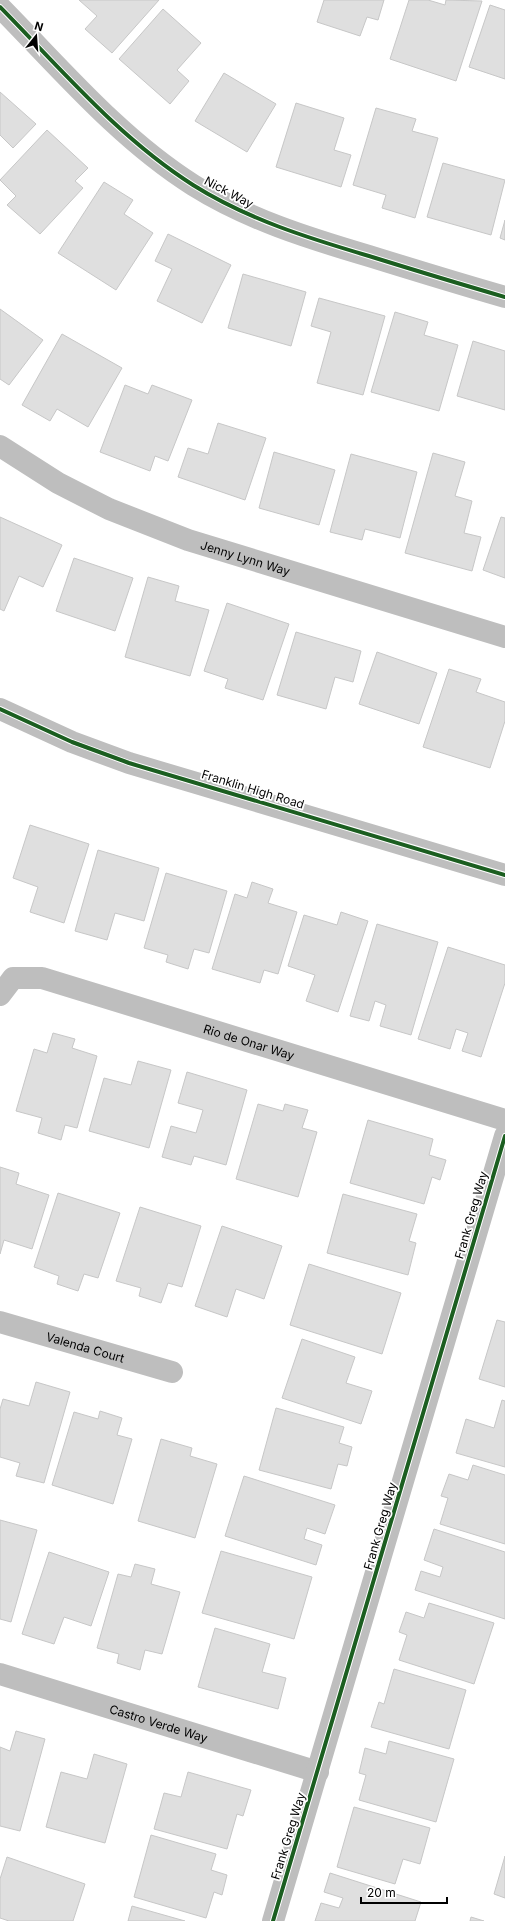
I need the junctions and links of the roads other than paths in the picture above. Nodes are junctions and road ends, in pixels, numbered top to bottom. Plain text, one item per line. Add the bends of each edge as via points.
1 (0, 7) edge
2 (505, 297) edge
3 (0, 446) edge
4 (505, 637) edge
5 (0, 709) edge
6 (505, 875) edge
7 (0, 995) edge
8 (505, 1120) edge
9 (505, 1136) edge
10 (0, 1322) edge
11 (172, 1372) dead end
12 (0, 1674) edge
13 (318, 1772) junction
14 (273, 1921) edge

1 - 2 street, Nick Way via 117,126 159,161 194,185 251,216 311,238
3 - 4 street, Jenny Lynn Way via 58,483 109,509 188,540
5 - 6 street, Franklin High Road via 72,742 129,762
7 - 8 street, Rio de Onar Way via 13,978 42,978
9 - 13 street, Frank Greg Way
10 - 11 street, Valenda Court
12 - 13 street, Castro Verde Way
13 - 14 street, Frank Greg Way

